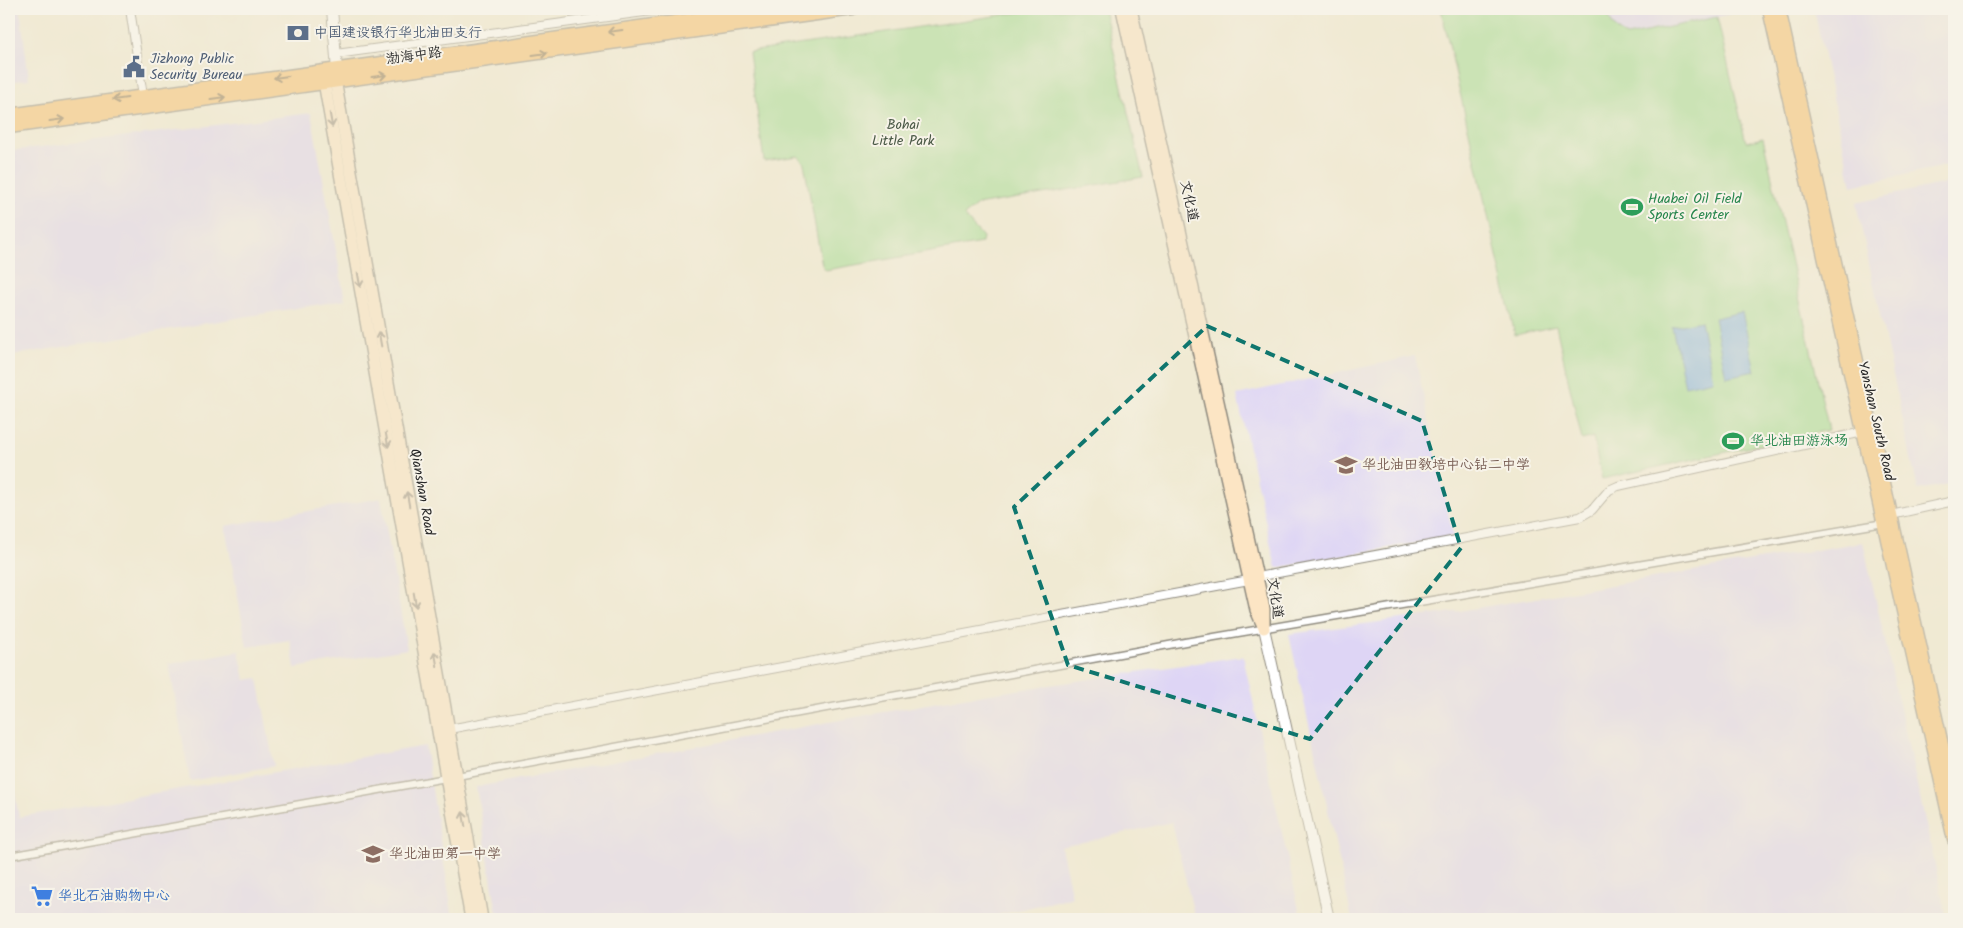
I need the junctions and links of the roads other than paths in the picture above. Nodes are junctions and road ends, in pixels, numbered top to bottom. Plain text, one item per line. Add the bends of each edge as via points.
1 (130, 9) edge
2 (332, 9) edge
3 (666, 9) edge
4 (768, 9) edge
5 (853, 9) edge
6 (1122, 9) edge
7 (1132, 9) edge
8 (1769, 9) edge
9 (1779, 9) edge
10 (646, 10) edge
11 (646, 26) junction
12 (336, 54) junction
13 (331, 76) junction
14 (143, 96) junction
15 (9, 115) edge
16 (9, 127) edge
17 (1864, 432) junction
18 (1954, 501) edge
19 (1888, 519) junction
20 (1253, 579) junction
21 (1264, 628) junction
22 (449, 730) junction
23 (452, 777) junction
24 (1954, 799) edge
25 (1954, 840) edge
26 (9, 856) edge
27 (471, 919) edge
28 (482, 919) edge
29 (1328, 919) edge

1 - 14 street
2 - 12 street
3 - 10 street
4 - 11 main road, 渤海中路
13 -> 5 main road, 渤海中路
6 - 20 main road, 文化道
7 - 20 main road, 文化道
8 - 17 main road, Yanshan South Road
9 - 19 main road, Yanshan South Road
10 - 11 street
10 - 12 street
11 -> 13 main road, 渤海中路
12 - 13 street
13 -> 14 main road, 渤海中路
16 -> 13 main road, 渤海中路
22 -> 13 main road, Qianshan Road
13 -> 23 main road, Qianshan Road
14 -> 15 main road, 渤海中路
17 - 19 main road, Yanshan South Road
17 - 20 street via 1618,486 1609,490 1592,510 1580,517
18 - 19 street
19 - 21 street
19 - 24 main road, Yanshan South Road
19 - 25 main road, Yanshan South Road
20 - 21 main road, 文化道 via 1264,608
20 - 22 street
21 - 23 street
21 - 29 street
22 - 23 main road, Qianshan Road
23 - 26 street
23 - 27 main road, Qianshan Road
28 -> 23 main road, Qianshan Road

